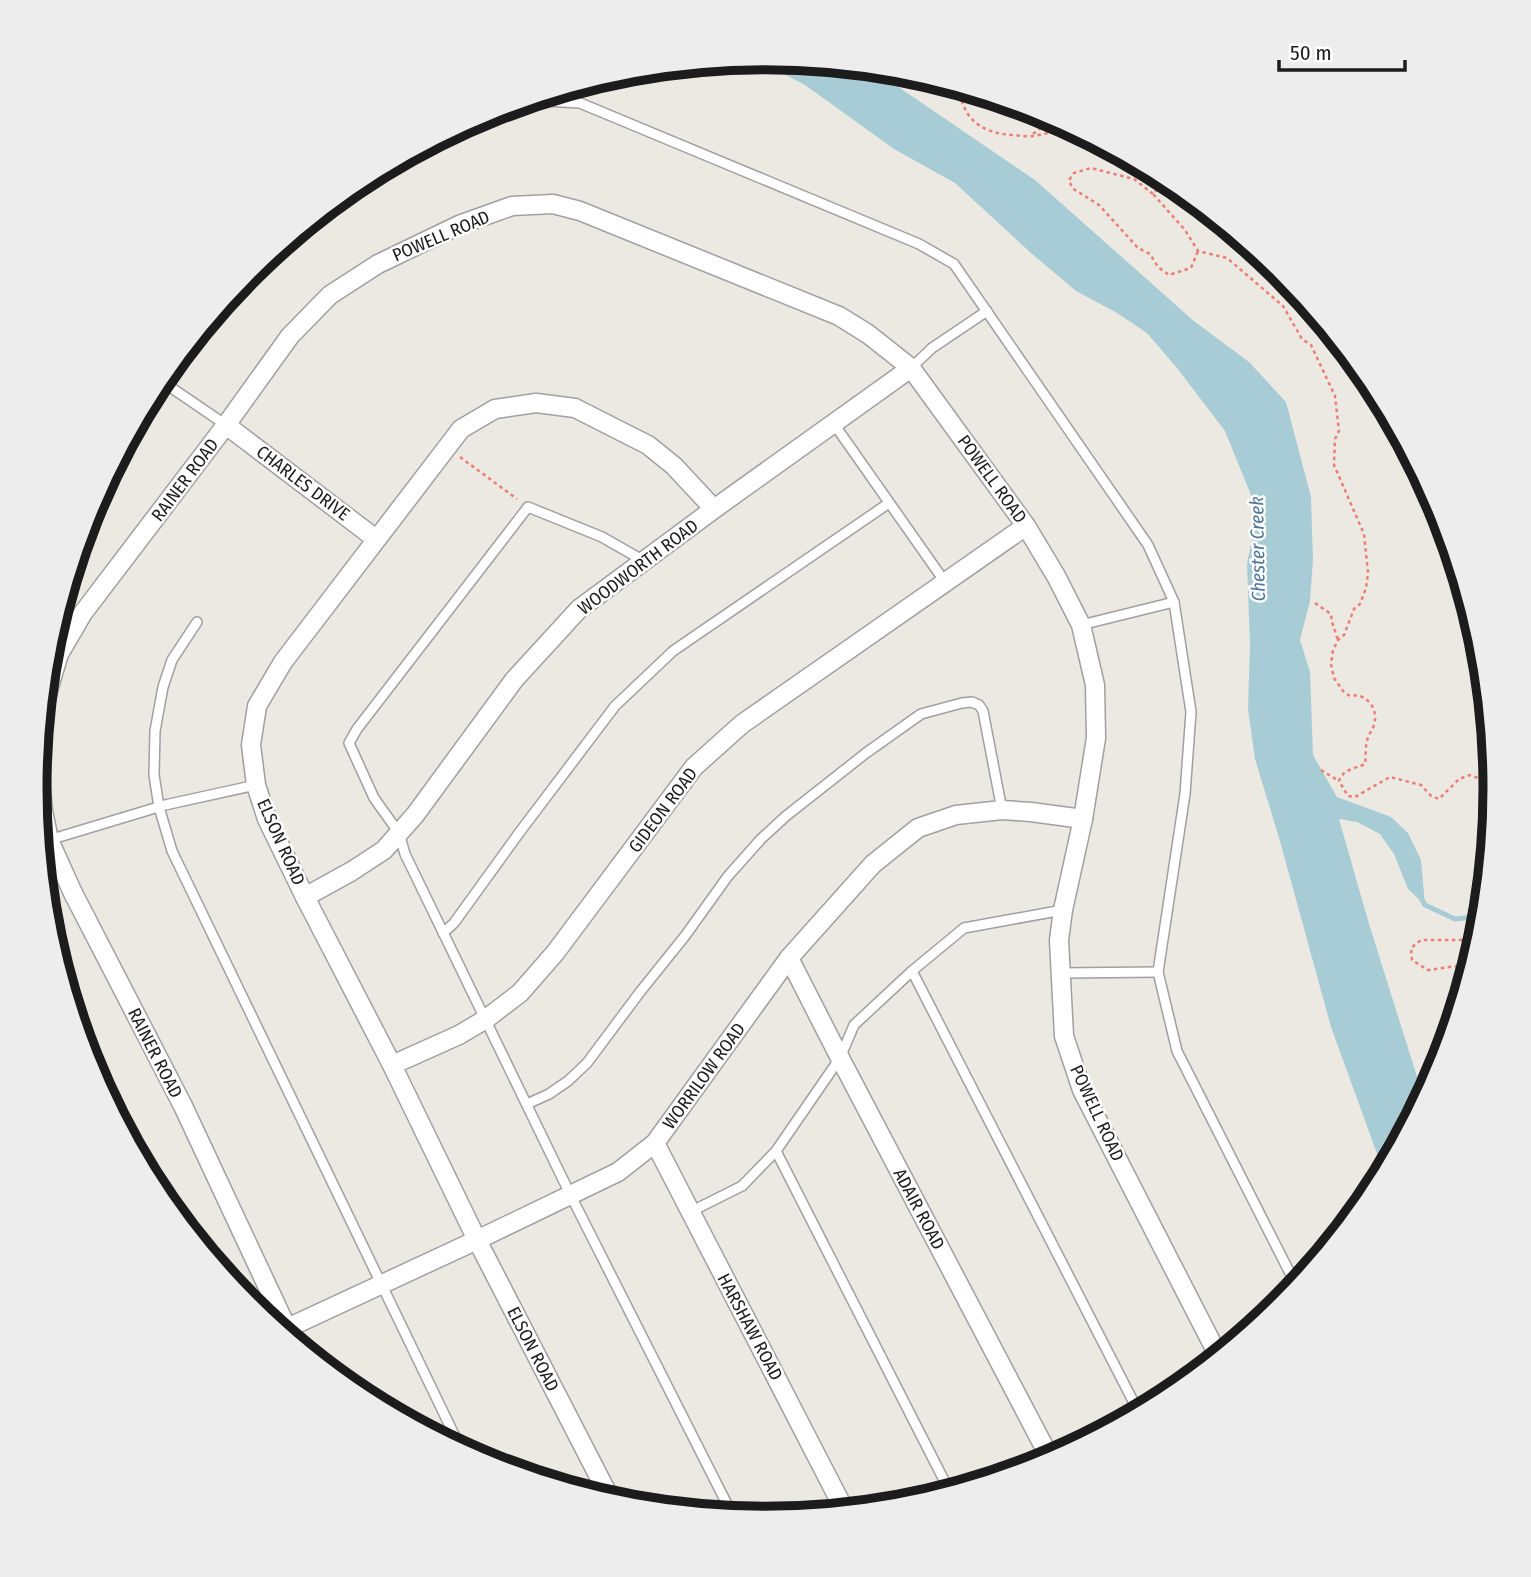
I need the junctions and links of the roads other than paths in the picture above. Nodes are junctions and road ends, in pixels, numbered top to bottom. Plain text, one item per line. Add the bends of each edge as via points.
1 (555, 102) edge
2 (987, 312) junction
3 (911, 368) junction
4 (170, 387) edge
5 (834, 424) junction
6 (226, 425) junction
7 (889, 503) junction
8 (714, 509) junction
9 (1026, 526) junction
10 (376, 539) junction
11 (644, 561) junction
12 (946, 582) junction
13 (1174, 602) junction
14 (197, 622) dead end
15 (1081, 625) junction
16 (60, 652) edge
17 (256, 785) junction
18 (159, 807) junction
19 (1002, 810) junction
20 (1083, 819) junction
21 (399, 833) junction
22 (49, 840) edge
23 (50, 841) edge
24 (305, 897) junction
25 (1063, 910) junction
26 (443, 933) junction
27 (789, 958) junction
28 (912, 971) junction
29 (1158, 972) junction
30 (1062, 973) junction
31 (485, 1019) junction
32 (840, 1058) junction
33 (392, 1065) junction
34 (527, 1104) junction
35 (655, 1143) junction
36 (776, 1151) junction
37 (571, 1196) junction
38 (690, 1212) junction
39 (477, 1240) junction
40 (1292, 1277) edge
41 (381, 1284) junction
42 (279, 1316) edge
43 (294, 1330) edge
44 (1215, 1349) edge
45 (1135, 1405) edge
46 (456, 1436) edge
47 (1046, 1450) edge
48 (946, 1483) edge
49 (604, 1488) edge
50 (841, 1503) edge
51 (728, 1505) edge

1 - 2 lane via 580,103 919,244 954,264
2 - 3 lane, WOODWORTH ROAD via 932,348
2 - 13 lane via 1148,545
3 - 5 street, WOODWORTH ROAD
3 - 6 street, POWELL ROAD via 838,316 580,211 554,204 512,206 459,225 378,264 330,295 290,336
3 - 9 street, POWELL ROAD
4 - 6 lane, CHARLES DRIVE
5 - 7 lane
5 - 8 street, WOODWORTH ROAD
6 - 10 street, CHARLES DRIVE
6 - 16 street, RAINER ROAD via 83,613
7 - 12 lane
7 - 26 lane via 673,651 615,706
8 - 10 street, ELSON ROAD via 648,444 575,408 536,403 495,409 461,429
8 - 11 street, WOODWORTH ROAD
9 - 12 street, GIDEON ROAD
9 - 15 street, POWELL ROAD
10 - 17 street, ELSON ROAD via 283,662 257,706 251,745
11 - 21 street, WOODWORTH ROAD via 579,609 514,680
11 - 21 lane via 602,537 528,508 349,743 374,798
12 - 31 street, GIDEON ROAD via 742,724 694,767 555,953 520,993
13 - 15 lane
13 - 29 lane via 1191,712 1185,794
14 - 18 lane via 172,660 163,687 155,731
15 - 20 street, POWELL ROAD via 1095,685 1096,737
17 - 18 lane
17 - 24 street, ELSON ROAD
18 - 22 lane
18 - 41 lane via 172,851
19 - 20 street, WORRILOW ROAD
19 - 27 street, WORRILOW ROAD via 956,815 918,828 873,864
19 - 34 lane via 979,705 962,703 921,714 761,839 587,1063 549,1094
20 - 25 street, POWELL ROAD
21 - 24 street, WOODWORTH ROAD via 384,850
21 - 26 lane
23 - 42 street, RAINER ROAD via 183,1106
24 - 33 street, ELSON ROAD
25 - 28 lane via 964,928
25 - 30 street, POWELL ROAD via 1059,940
26 - 31 lane
27 - 32 street, ADAIR ROAD
27 - 35 street, WORRILOW ROAD
28 - 32 lane via 854,1025
28 - 45 lane
29 - 30 lane
29 - 40 lane via 1177,1051
30 - 44 street, POWELL ROAD via 1064,1036 1082,1090
31 - 33 street, GIDEON ROAD
31 - 34 lane
32 - 36 lane
32 - 47 street, ADAIR ROAD
33 - 39 street, ELSON ROAD
34 - 37 lane
35 - 37 street, WORRILOW ROAD via 618,1172
35 - 38 street, HARSHAW ROAD
36 - 38 lane via 742,1186
36 - 48 lane
37 - 39 street, WORRILOW ROAD
37 - 51 lane
38 - 50 street, HARSHAW ROAD
39 - 41 street, WORRILOW ROAD
39 - 49 street, ELSON ROAD
41 - 43 street, WORRILOW ROAD
41 - 46 lane

